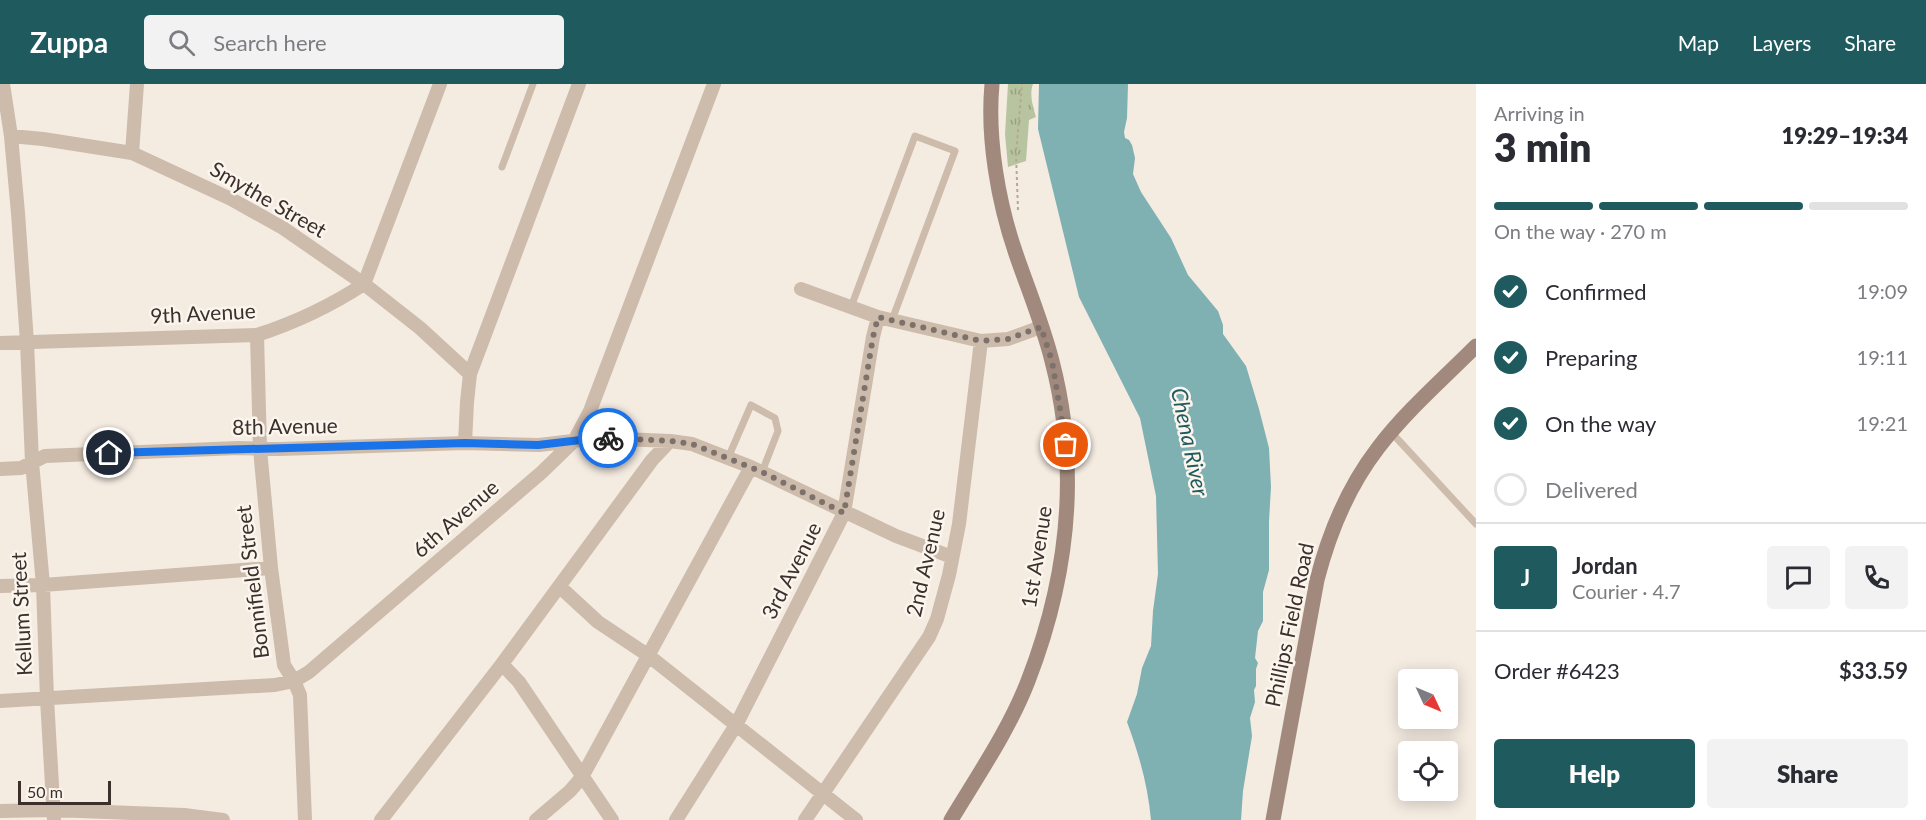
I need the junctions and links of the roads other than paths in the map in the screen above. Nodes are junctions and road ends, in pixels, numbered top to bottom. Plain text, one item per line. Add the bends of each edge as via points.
1 (3, 84) edge
2 (137, 84) edge
3 (440, 84) edge
4 (532, 84) edge
5 (579, 84) edge
6 (714, 84) edge
7 (992, 84) edge
8 (4, 108) edge
9 (11, 136) junction
10 (132, 153) junction
11 (502, 167) dead end
12 (364, 284) junction
13 (801, 289) dead end
14 (851, 307) junction
15 (885, 319) junction
16 (1041, 327) junction
17 (257, 335) junction
18 (981, 341) junction
19 (27, 342) junction
20 (0, 344) edge
21 (1476, 346) edge
22 (470, 374) junction
23 (1391, 432) junction
24 (574, 441) junction
25 (670, 441) junction
26 (465, 443) junction
27 (260, 449) junction
28 (728, 458) junction
29 (32, 462) junction
30 (0, 469) edge
31 (756, 470) junction
32 (844, 513) junction
33 (1476, 524) edge
34 (952, 557) junction
35 (271, 568) junction
36 (43, 585) junction
37 (0, 586) edge
38 (560, 587) junction
39 (649, 656) junction
40 (502, 664) junction
41 (294, 681) junction
42 (47, 699) junction
43 (0, 701) edge
44 (736, 725) junction
45 (582, 777) junction
46 (823, 793) junction
47 (0, 810) edge
48 (54, 815) edge
49 (223, 820) edge
50 (305, 820) edge
51 (381, 820) edge
52 (536, 820) edge
53 (612, 820) edge
54 (676, 820) edge
55 (805, 820) edge
56 (856, 820) edge
57 (951, 820) edge
58 (1273, 820) edge

1 - 8 street, Kellum Street
2 - 10 street
3 - 12 street
4 - 11 lane
5 - 22 street
6 - 24 street, 6th Avenue via 590,411
7 - 16 street, 1st Avenue via 996,179
8 - 9 street, Kellum Street
9 - 10 street, Smythe Street
9 - 19 street, Kellum Street
10 - 12 street, Smythe Street via 242,204
12 - 17 street, 9th Avenue via 344,297
12 - 22 street, Smythe Street
13 - 14 street
14 - 15 street
14 - 15 lane via 915,136 955,151
15 - 18 street
15 - 32 street, 3rd Avenue via 873,337
16 - 18 street via 1008,339
16 - 57 street, 1st Avenue via 1055,377 1068,461 1065,540 1059,578 1028,682
17 - 19 street, 9th Avenue
17 - 27 street, Bonnifield Street
18 - 34 street, 2nd Avenue
19 - 20 street, 9th Avenue
19 - 29 street, Kellum Street
21 - 23 street, Phillips Field Road
22 - 26 street
23 - 33 lane
23 - 58 street, Phillips Field Road via 1355,483 1325,549
24 - 25 street, 8th Avenue
24 - 26 street, 8th Avenue via 538,445
24 - 41 street, 6th Avenue via 524,488
25 - 28 street, 8th Avenue via 692,444
25 - 38 street
26 - 27 street, 8th Avenue
27 - 29 street, 8th Avenue via 45,456
27 - 35 street, Bonnifield Street
28 - 31 street, 8th Avenue
28 - 31 lane via 751,405 775,418 778,430
29 - 30 street, 8th Avenue via 21,468
29 - 36 street, Kellum Street
31 - 32 street, 8th Avenue
31 - 39 street
32 - 34 street, 8th Avenue
32 - 44 street, 3rd Avenue
34 - 46 street, 2nd Avenue via 929,637
35 - 36 street
35 - 41 street, Bonnifield Street via 284,665
36 - 37 street
36 - 42 street, Kellum Street
38 - 39 street via 598,622
38 - 40 street
39 - 44 street
39 - 45 street
40 - 45 street via 519,682
40 - 51 street
41 - 42 street, 6th Avenue
41 - 50 street, Bonnifield Street via 300,696
42 - 43 street, 6th Avenue
42 - 48 street, Kellum Street
44 - 46 street
44 - 54 street, 3rd Avenue
45 - 52 street
45 - 53 street
46 - 55 street, 2nd Avenue
46 - 56 street
47 - 48 street
48 - 49 street via 184,815

